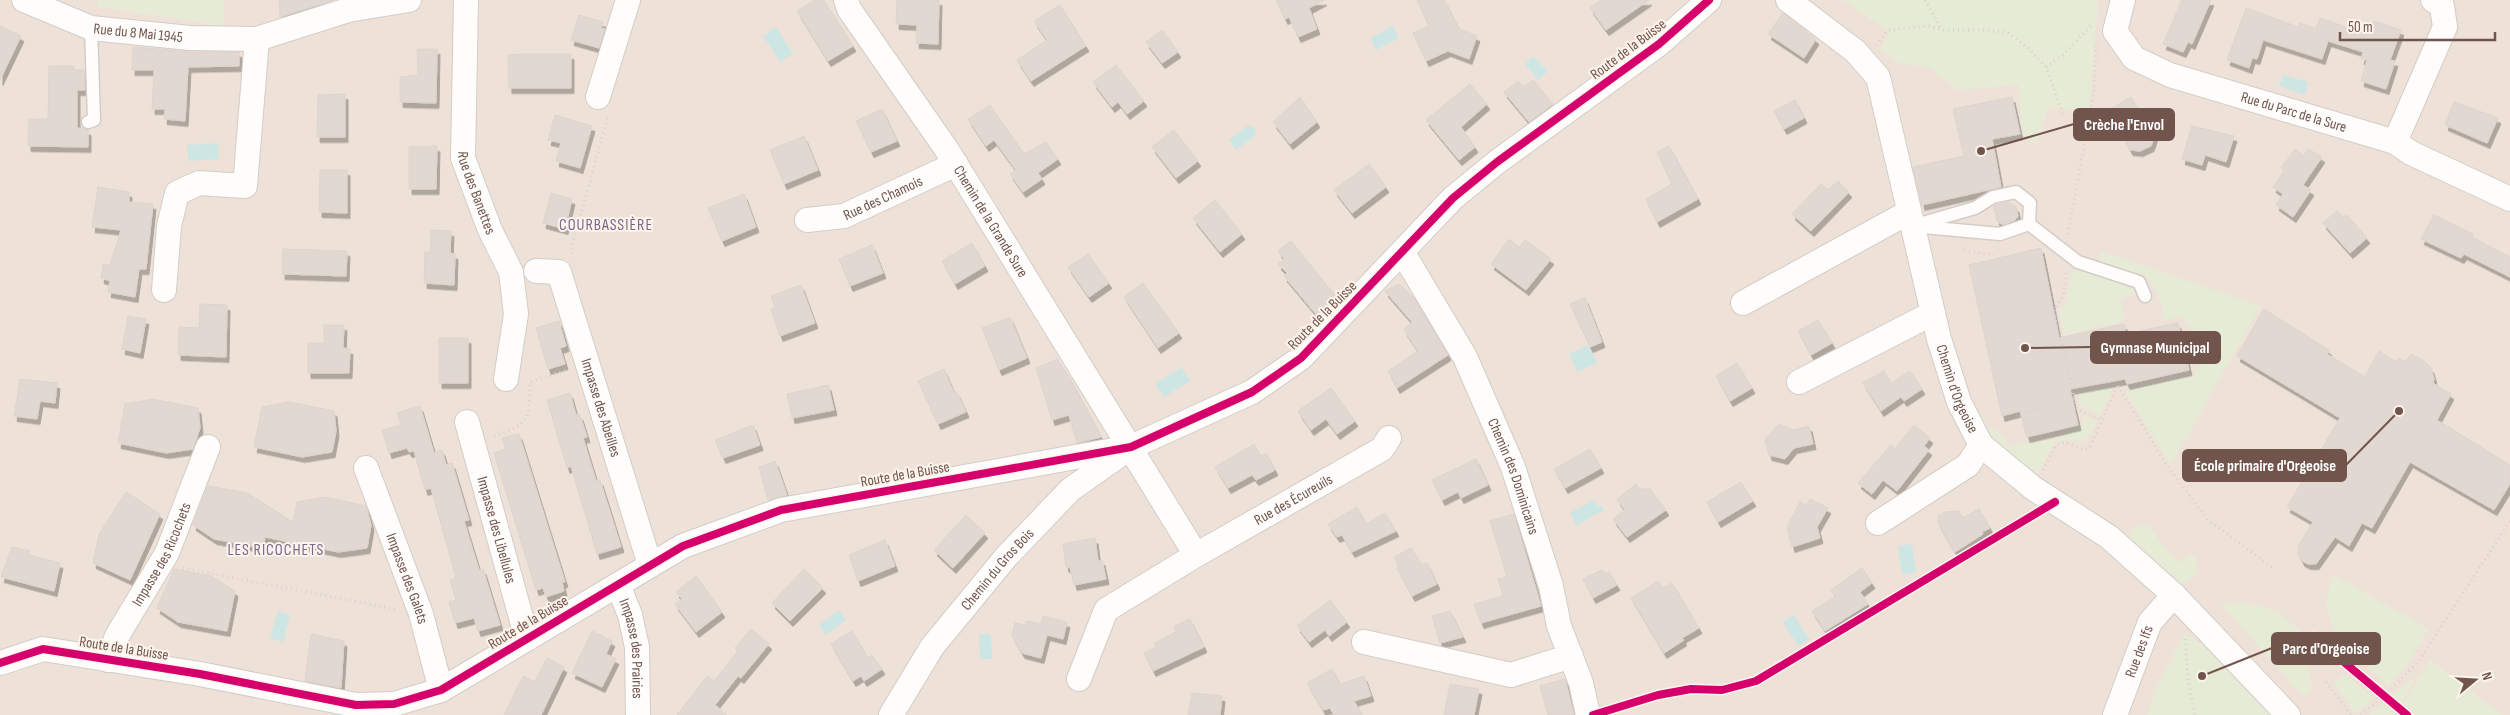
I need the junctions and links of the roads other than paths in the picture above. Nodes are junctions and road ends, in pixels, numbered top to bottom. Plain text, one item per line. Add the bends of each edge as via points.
1 (24, 0) edge
2 (409, 0) edge
3 (466, 0) edge
4 (628, 0) edge
5 (846, 0) edge
6 (1710, 0) edge
7 (1788, 0) edge
8 (2123, 0) edge
9 (2433, 0) edge
10 (359, 4) edge
11 (91, 28) junction
12 (257, 39) junction
13 (604, 106) road end
14 (88, 122) dead end
15 (2394, 142) junction
16 (956, 164) junction
17 (2510, 198) edge
18 (1911, 219) junction
19 (807, 220) dead end
20 (2028, 224) junction
21 (1403, 253) junction
22 (536, 271) dead end
23 (164, 290) dead end
24 (2146, 296) dead end
25 (1743, 303) dead end
26 (1933, 313) junction
27 (506, 379) dead end
28 (1799, 382) dead end
29 (470, 433) road end
30 (1389, 438) dead end
31 (1981, 444) junction
32 (208, 446) dead end
33 (1131, 447) junction
34 (366, 468) dead end
35 (1878, 523) dead end
36 (1196, 555) junction
37 (650, 566) junction
38 (618, 585) junction
39 (2174, 595) junction
40 (527, 639) junction
41 (1364, 642) dead end
42 (1571, 656) junction
43 (108, 660) junction
44 (0, 663) edge
45 (1079, 679) dead end
46 (441, 690) junction
47 (638, 715) edge
48 (891, 715) edge
49 (1588, 715) edge
50 (2115, 715) edge
51 (2288, 715) edge

1 - 11 street, Rue du 8 Mai 1945
2 - 10 street, Rue du 8 Mai 1945
3 - 27 street, Rue des Banettes via 463,158 490,230 511,272 516,314
4 - 13 street
5 - 16 street, Chemin de la Grande Sure via 849,9
6 - 21 street, Route de la Buisse via 1659,44 1452,198
7 - 18 street, Chemin d'Orgeoise via 1855,52 1878,77
8 - 15 street, Rue du Parc de la Sure via 2115,31 2134,58 2170,75
9 - 15 street via 2442,6 2445,27
10 - 12 street, Rue du 8 Mai 1945
11 - 12 street, Rue du 8 Mai 1945 via 190,38
11 - 14 lane via 94,120
12 - 23 street via 245,186 199,183 177,193 169,226
15 - 17 street, Rue du Parc de la Sure via 2411,154
16 - 19 street, Rue des Chamois via 844,216
16 - 33 street, Chemin de la Grande Sure
18 - 20 lane via 2000,234
18 - 20 lane via 1975,208 1993,197 2016,192 2030,203
18 - 25 street
18 - 26 street, Chemin d'Orgeoise
20 - 24 lane via 2078,262 2139,282
21 - 33 street, Route de la Buisse via 1301,358 1252,392
21 - 42 street, Chemin des Dominicains via 1465,357 1496,425 1534,530
22 - 37 street, Impasse des Abeilles via 559,272
26 - 28 street
26 - 31 street, Chemin d'Orgeoise via 1959,402
29 - 40 street, Impasse des Libellules
30 - 36 street, Rue des Écureuils via 1382,449
31 - 35 street via 1968,465
31 - 39 street, Chemin d'Orgeoise via 2033,488 2108,537
32 - 43 street, Impasse des Ricochets via 161,564 117,636
33 - 36 street
33 - 37 street, Route de la Buisse via 781,510 683,546
33 - 48 street, Chemin du Gros Bois via 1070,490 1006,557 932,646
34 - 46 street, Impasse des Galets via 420,614
36 - 45 street, Rue des Écureuils via 1106,610
37 - 38 street, Route de la Buisse
38 - 40 street, Route de la Buisse
38 - 47 street, Impasse des Prairies via 630,615 637,647
39 - 50 street, Rue des Ifs via 2150,622
39 - 51 street, Chemin d'Orgeoise
40 - 46 street, Route de la Buisse
41 - 42 street via 1511,675
42 - 49 street, Chemin des Dominicains
43 - 44 street, Route de la Buisse via 43,649
43 - 46 street, Route de la Buisse via 200,674 356,705 394,704

